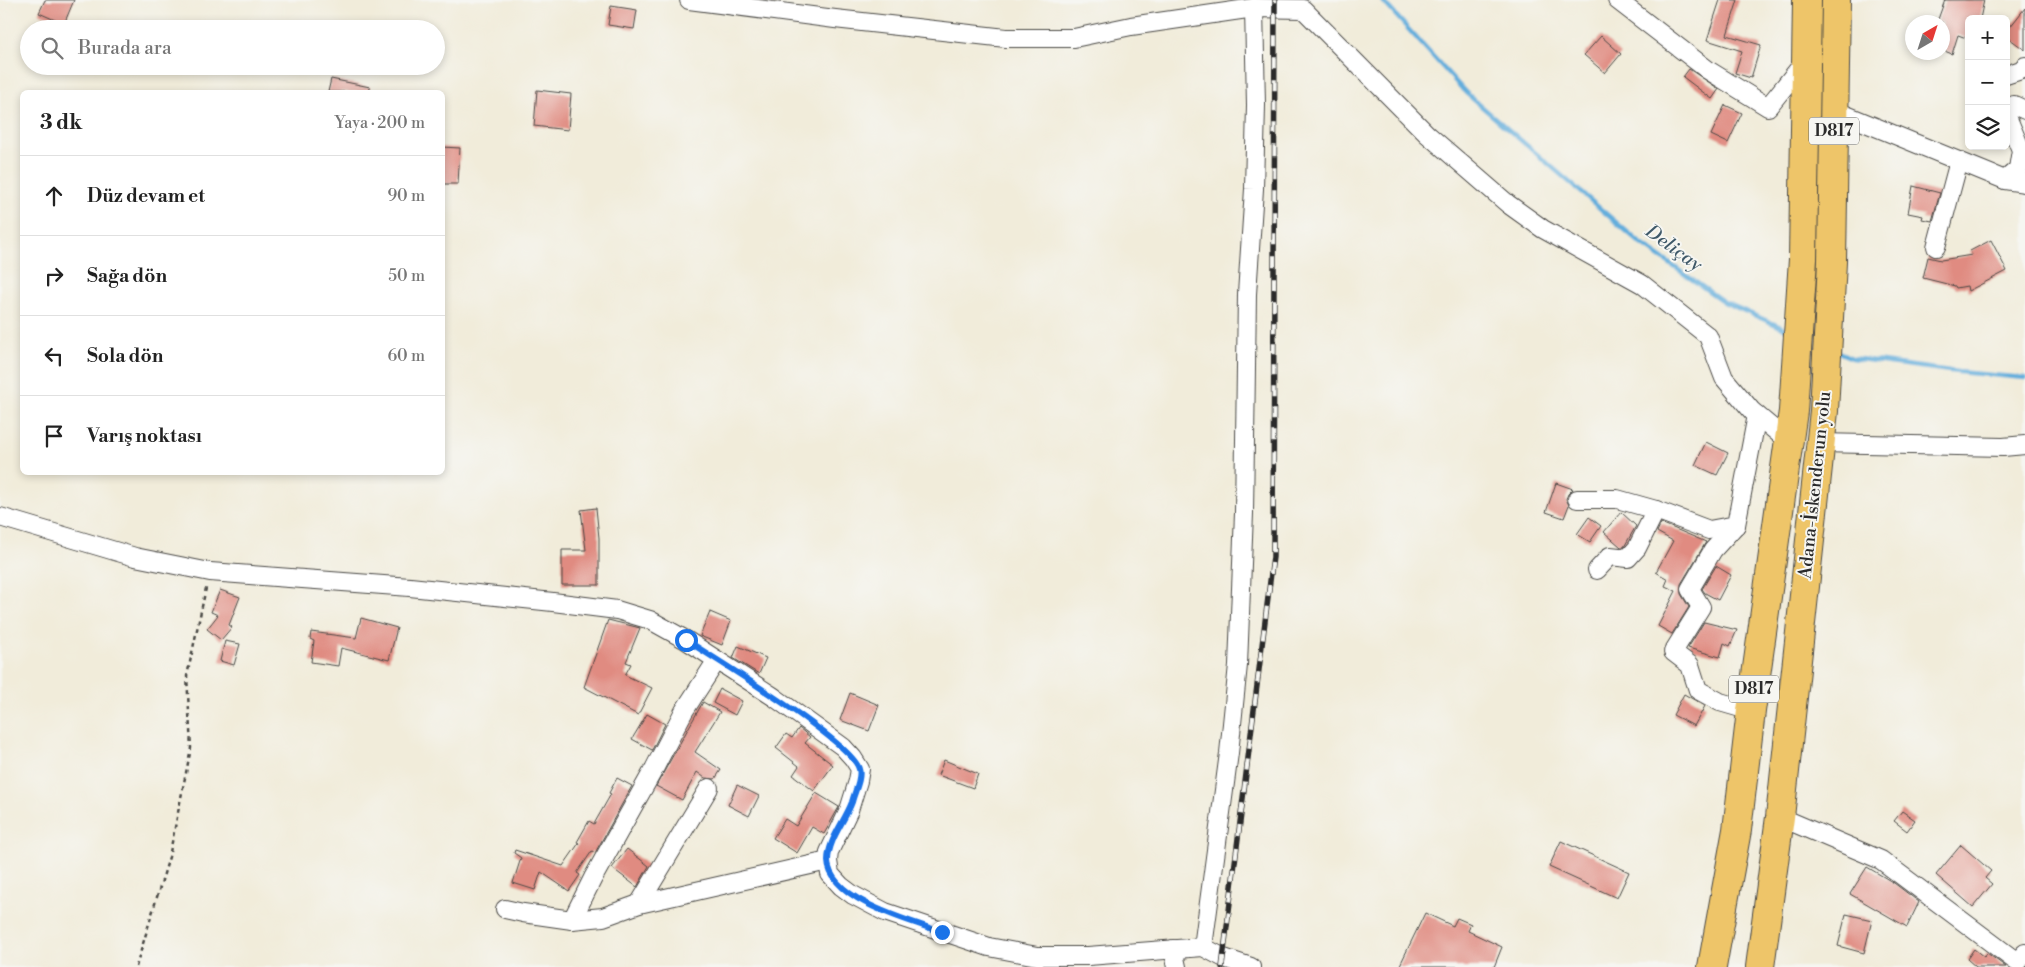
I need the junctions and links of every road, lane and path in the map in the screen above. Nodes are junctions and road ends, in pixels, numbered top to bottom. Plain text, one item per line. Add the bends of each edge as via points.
1 (689, 0) edge
2 (1616, 0) edge
3 (1807, 0) edge
4 (1836, 0) edge
5 (1254, 8) junction
6 (1805, 61) junction
7 (2025, 66) edge
8 (2010, 74) edge
9 (2010, 108) edge
10 (1834, 110) junction
11 (2025, 110) edge
12 (2010, 123) edge
13 (1960, 161) junction
14 (2005, 180) junction
15 (2025, 183) edge
16 (1936, 248) dead end
17 (1757, 415) junction
18 (1789, 442) junction
19 (1820, 443) junction
20 (2025, 445) edge
21 (1578, 499) dead end
22 (1656, 510) junction
23 (0, 517) edge
24 (1736, 525) junction
25 (1597, 570) dead end
26 (210, 572) junction
27 (717, 660) junction
28 (1751, 711) junction
29 (709, 788) dead end
30 (1780, 817) junction
31 (828, 861) junction
32 (639, 904) junction
33 (506, 909) dead end
34 (572, 920) junction
35 (1203, 947) junction
36 (1173, 949) junction
37 (2021, 961) edge
38 (136, 967) edge
39 (1177, 967) edge
40 (1251, 967) edge
41 (1712, 967) edge
42 (1760, 967) edge

1 - 5 street via 1006,38 1074,38
2 - 6 street via 1708,70 1768,107
3 - 6 highway, D817
4 - 10 highway, Adana-İskenderun yolu / D817
5 - 17 street via 1303,9 1427,134 1508,204 1543,229 1642,284 1678,310 1708,336 1724,378
5 - 35 street via 1255,170 1247,294 1238,655 1229,753
6 - 18 highway, Adana-İskenderun yolu / D817 via 1803,259
7 - 8 street
9 - 11 street via 2014,104
10 - 13 street
10 - 19 highway, Adana-İskenderun yolu / D817 via 1832,262
12 - 14 street via 2020,150 2018,169
13 - 14 street
13 - 16 street
14 - 15 street
17 - 18 street
17 - 24 street
18 - 28 highway, Adana-İskenderun yolu / D817
19 - 20 street
19 - 30 highway, Adana-İskenderun yolu / D817
21 - 22 street via 1617,499
22 - 24 street via 1709,530
22 - 25 street via 1637,548 1628,558 1610,556
23 - 26 street via 135,557
24 - 28 street via 1713,550 1690,589 1701,607 1673,652 1690,665 1698,690 1720,702
26 - 27 street via 410,587 617,610 650,620
26 - 38 path via 187,676 191,748 169,857
27 - 31 street via 843,747 860,769 849,810 835,836
27 - 34 street via 684,711
28 - 41 highway, Adana-İskenderun yolu / D817 via 1737,830
29 - 32 street
30 - 37 street via 1881,860
30 - 42 highway, Adana-İskenderun yolu / D817
31 - 32 street
31 - 36 street via 830,874 841,886 884,912 989,947 1045,956
32 - 34 street via 603,917
33 - 34 street
35 - 36 street
35 - 40 street
36 - 39 street

